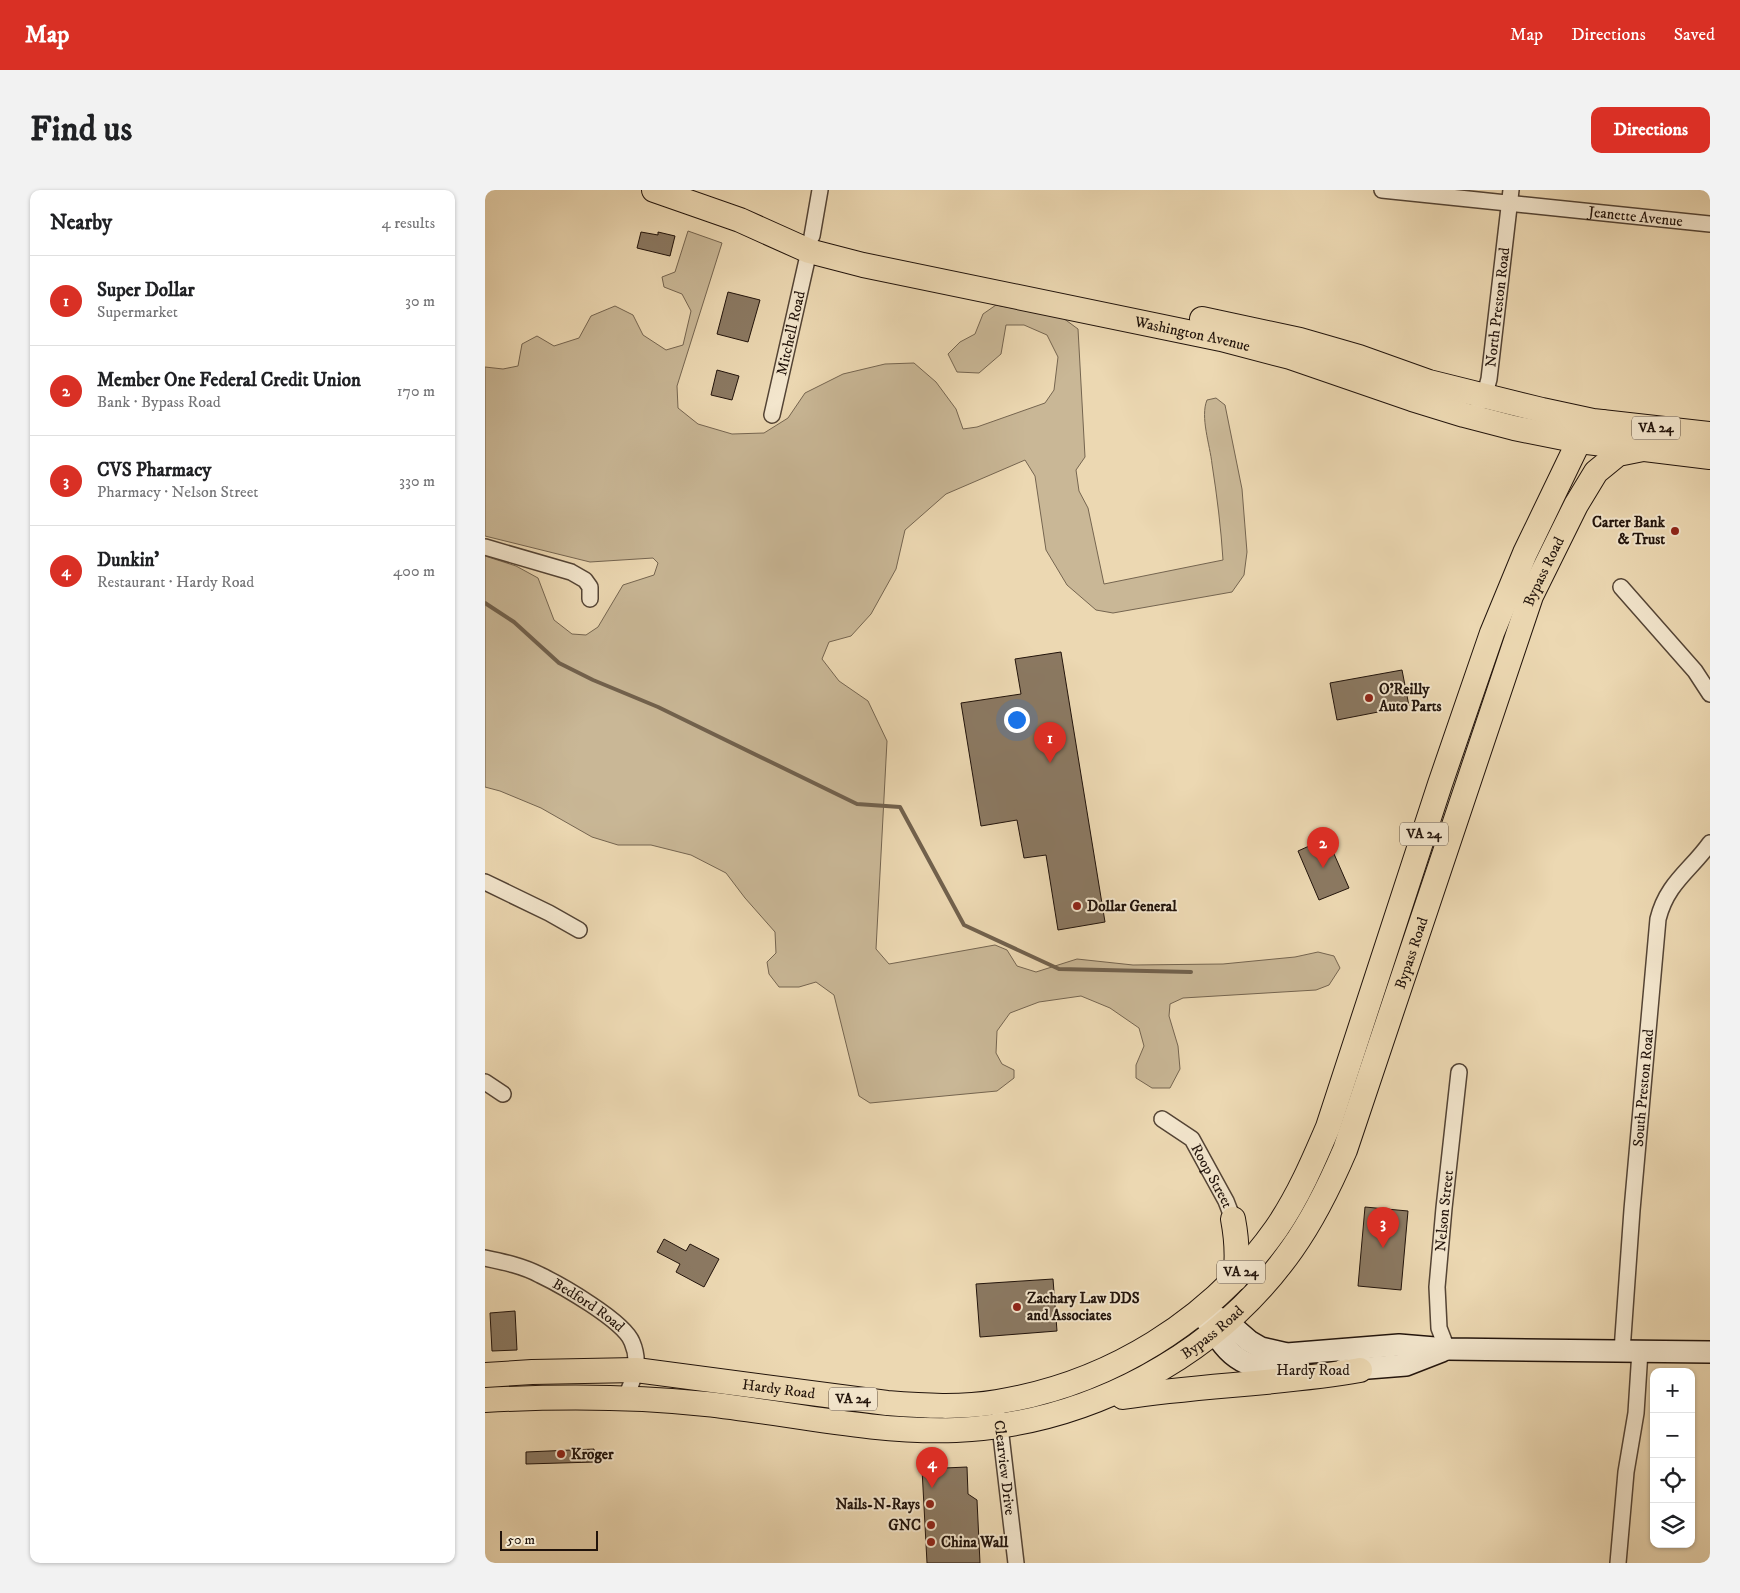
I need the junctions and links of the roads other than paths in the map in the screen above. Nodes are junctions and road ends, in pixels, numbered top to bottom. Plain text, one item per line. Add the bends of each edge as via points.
1 (654, 190) edge
2 (820, 190) edge
3 (1382, 190) edge
4 (1511, 196) edge
5 (1710, 224) edge
6 (811, 244) junction
7 (1484, 397) junction
8 (772, 415) dead end
9 (1464, 415) junction
10 (1710, 434) edge
11 (1592, 435) junction
12 (1643, 449) junction
13 (1710, 457) edge
14 (485, 547) edge
15 (1538, 583) junction
16 (1621, 587) dead end
17 (590, 598) dead end
18 (1708, 688) edge
19 (1710, 843) edge
20 (485, 882) edge
21 (579, 930) dead end
22 (1459, 1072) dead end
23 (485, 1082) edge
24 (503, 1094) dead end
25 (1162, 1119) dead end
26 (1233, 1219) junction
27 (1276, 1229) junction
28 (485, 1258) edge
29 (1235, 1279) junction
30 (1201, 1312) junction
31 (1220, 1326) junction
32 (1447, 1349) junction
33 (1631, 1351) junction
34 (1710, 1352) edge
35 (636, 1370) junction
36 (1360, 1370) junction
37 (485, 1375) edge
38 (626, 1397) junction
39 (485, 1400) edge
40 (1096, 1401) junction
41 (996, 1402) junction
42 (1000, 1426) junction
43 (1017, 1563) edge
44 (1618, 1563) edge

1 - 6 main road, Washington Avenue
2 - 6 street, Mitchell Road
3 - 4 street, Jeanette Avenue
4 - 5 street, Jeanette Avenue
4 - 7 street, North Preston Road via 1489,379
6 - 7 main road, Washington Avenue via 923,262 1234,325 1359,357
6 - 8 street, Mitchell Road
6 - 9 main road, Washington Avenue via 906,275 1221,339
7 - 9 street
7 - 11 main road, Washington Avenue via 1542,410
9 - 11 main road, Washington Avenue via 1514,428
10 - 11 main road, VA 24
11 - 12 main road, Washington Avenue
11 - 15 main road via 1589,460 1558,518
11 - 27 main road, Bypass Road / VA 24 via 1525,553 1492,634 1327,1127 1296,1198
12 - 13 main road, VA 24
12 - 15 main road, Bypass Road / VA 24 via 1618,454 1597,472 1576,505
14 - 17 street via 571,572 585,580 590,587
15 - 31 main road, Bypass Road / VA 24 via 1510,657 1345,1150 1326,1193 1290,1251 1267,1280
16 - 18 street
19 - 33 street, South Preston Road via 1668,892 1658,918 1634,1181
20 - 21 street
22 - 32 street, Nelson Street via 1437,1287 1439,1328
23 - 24 street
25 - 26 street, Roop Street via 1192,1139
26 - 27 main road via 1248,1231 1263,1234
26 - 29 main road via 1237,1240
27 - 29 main road, Bypass Road / VA 24
28 - 35 street, Bedford Road via 539,1274 611,1320 631,1340
29 - 30 main road, Bypass Road / VA 24
30 - 31 main road, Hardy Road
30 - 41 main road, Hardy Road / VA 24 via 1117,1365 1055,1389
31 - 32 main road, Hardy Road via 1255,1345 1287,1354 1399,1345
31 - 36 main road, Hardy Road via 1227,1350 1257,1368
31 - 40 main road, Bypass Road / VA 24 via 1151,1375
32 - 33 main road, Hardy Road
32 - 36 main road, Hardy Road via 1406,1365
33 - 34 main road, Hardy Road
33 - 44 street, South Preston Road via 1636,1413 1626,1472
35 - 37 main road, Hardy Road / VA 24
35 - 38 street, Bedford Road
35 - 41 main road, Hardy Road / VA 24 via 887,1404 923,1406
36 - 40 main road
38 - 39 main road, Hardy Road / VA 24
38 - 42 main road, Hardy Road / VA 24 via 903,1429 954,1430
40 - 42 main road, Hardy Road / VA 24
41 - 42 street, Clearview Drive
42 - 43 street, Clearview Drive

